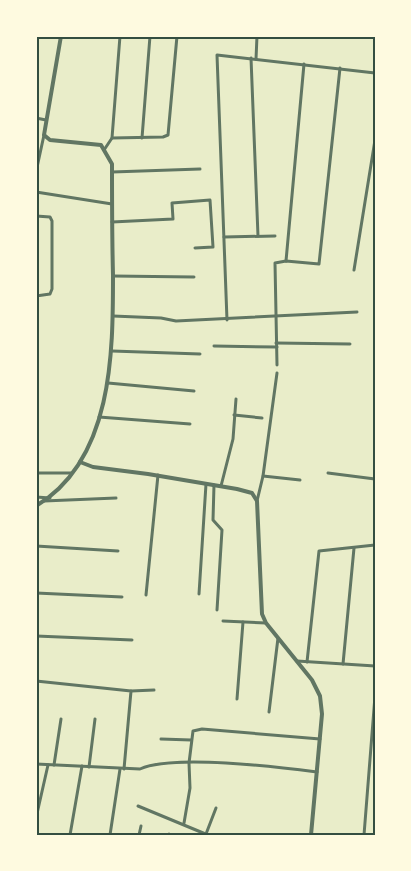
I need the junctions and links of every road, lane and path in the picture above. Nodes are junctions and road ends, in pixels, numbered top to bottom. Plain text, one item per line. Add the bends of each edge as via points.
1 (61, 36) edge
2 (120, 36) edge
3 (150, 36) edge
4 (177, 36) edge
5 (257, 36) edge
6 (251, 58) junction
7 (256, 59) junction
8 (304, 64) junction
9 (340, 68) junction
10 (375, 73) edge
11 (36, 118) edge
12 (46, 120) junction
13 (44, 135) junction
14 (112, 138) junction
15 (142, 138) junction
16 (375, 140) edge
17 (104, 151) junction
18 (38, 155) edge
19 (200, 169) dead end
20 (36, 172) edge
21 (112, 172) junction
22 (36, 192) edge
23 (112, 204) junction
24 (36, 216) edge
25 (112, 222) junction
26 (258, 236) junction
27 (275, 236) dead end
28 (224, 237) junction
29 (195, 248) dead end
30 (286, 261) junction
31 (354, 270) dead end
32 (112, 276) junction
33 (194, 277) dead end
34 (36, 296) edge
35 (356, 312) dead end
36 (113, 316) junction
37 (274, 317) junction
38 (227, 320) junction
39 (350, 344) dead end
40 (277, 345) junction
41 (214, 346) dead end
42 (112, 351) junction
43 (200, 354) dead end
44 (277, 365) dead end
45 (277, 373) dead end
46 (108, 383) junction
47 (194, 391) dead end
48 (236, 400) dead end
49 (234, 415) junction
50 (99, 417) junction
51 (262, 418) dead end
52 (190, 424) dead end
53 (80, 462) junction
54 (36, 473) edge
55 (71, 473) junction
56 (328, 473) dead end
57 (158, 475) junction
58 (263, 476) junction
59 (375, 478) edge
60 (300, 480) dead end
61 (206, 484) junction
62 (214, 485) junction
63 (222, 486) junction
64 (36, 497) edge
65 (50, 498) junction
66 (116, 498) dead end
67 (44, 501) junction
68 (257, 501) junction
69 (36, 506) edge
70 (36, 546) edge
71 (375, 546) edge
72 (354, 548) junction
73 (118, 551) dead end
74 (36, 593) edge
75 (199, 594) dead end
76 (146, 595) dead end
77 (122, 597) dead end
78 (217, 610) dead end
79 (223, 622) dead end
80 (243, 622) junction
81 (266, 623) junction
82 (36, 636) edge
83 (278, 637) junction
84 (132, 640) dead end
85 (297, 661) junction
86 (307, 662) junction
87 (342, 664) junction
88 (375, 666) edge
89 (36, 681) edge
90 (154, 690) dead end
91 (132, 691) junction
92 (375, 696) edge
93 (237, 699) dead end
94 (374, 711) edge
95 (269, 712) dead end
96 (61, 719) dead end
97 (95, 719) dead end
98 (161, 739) dead end
99 (320, 739) junction
100 (191, 740) junction
101 (189, 763) junction
102 (36, 764) edge
103 (48, 765) junction
104 (54, 765) junction
105 (82, 766) junction
106 (89, 767) junction
107 (122, 769) junction
108 (317, 772) junction
109 (138, 806) dead end
110 (216, 808) dead end
111 (36, 818) edge
112 (184, 823) junction
113 (141, 826) dead end
114 (207, 834) edge
115 (70, 835) edge
116 (110, 835) edge
117 (139, 835) edge
118 (311, 835) edge
119 (364, 835) edge

1 - 12 street
2 - 14 street
3 - 15 street
4 - 15 street via 168,135
5 - 7 street
6 - 7 street
6 - 26 street
6 - 28 street via 217,55
7 - 8 street
8 - 9 street
8 - 30 street
9 - 10 street
9 - 30 street via 319,264
11 - 12 street
12 - 13 street
13 - 17 street via 50,140 101,146
13 - 18 street
14 - 15 street
14 - 17 street
16 - 31 street
17 - 21 street via 112,164
18 - 20 street
19 - 21 street
21 - 23 street
22 - 23 street
23 - 25 street
24 - 34 street via 50,217 52,221 52,289 46,296
25 - 29 street via 173,219 172,203 210,200 213,247
25 - 32 street
26 - 27 street
26 - 28 street
28 - 38 street
30 - 37 street via 275,263
32 - 33 street
32 - 36 street
35 - 37 street
36 - 38 street via 176,321
36 - 42 street
37 - 38 street
37 - 40 street
39 - 40 street
40 - 41 street
40 - 44 street
42 - 43 street
42 - 46 street
45 - 58 street
46 - 47 street
46 - 50 street
48 - 49 street
49 - 51 street
49 - 63 street via 233,439
50 - 52 street
50 - 53 street
53 - 55 street
53 - 57 street via 92,467
54 - 55 street
55 - 65 street
56 - 59 street
57 - 61 street
57 - 76 street
58 - 60 street
58 - 68 street
61 - 62 street
61 - 75 street
62 - 63 street
62 - 78 street via 213,520 222,530
63 - 68 street via 252,493
64 - 65 street
65 - 67 street
66 - 67 street
67 - 69 street
68 - 81 street via 261,604
70 - 73 street
71 - 72 street
72 - 86 street via 319,552
72 - 87 street
74 - 77 street
79 - 80 street
80 - 81 street
80 - 93 street
81 - 83 street
82 - 84 street
83 - 85 street
83 - 95 street
85 - 86 street
85 - 99 street via 320,696
86 - 87 street
87 - 88 street
89 - 91 street
90 - 91 street
91 - 107 street
92 - 94 street
94 - 119 street
96 - 104 street
97 - 106 street
98 - 100 street
99 - 100 street via 196,729
99 - 108 street
100 - 101 street
101 - 107 street
101 - 108 street
101 - 112 street via 190,788
102 - 103 street
103 - 104 street
103 - 111 street
104 - 105 street
105 - 106 street
105 - 115 street
106 - 107 street
107 - 116 street
108 - 118 street
109 - 112 street
110 - 114 street
112 - 114 street
113 - 117 street

